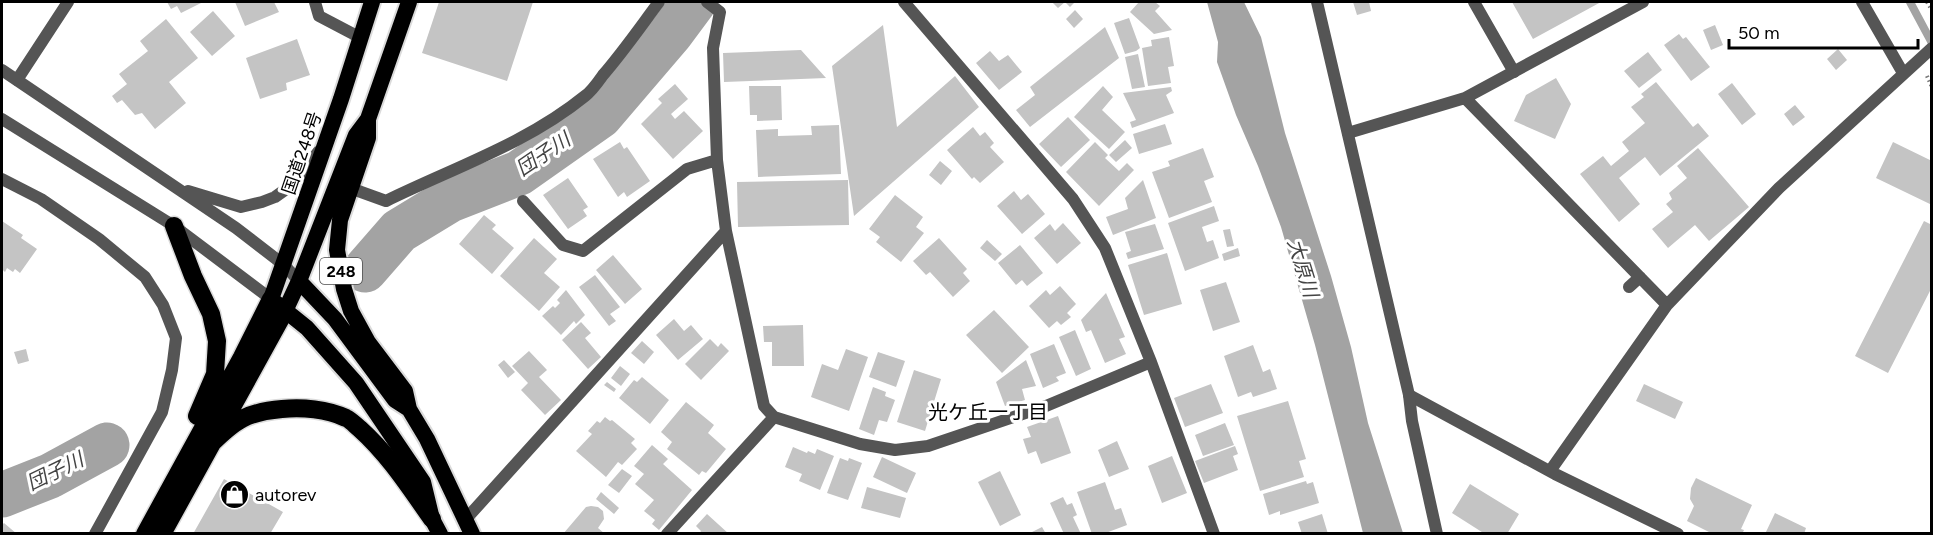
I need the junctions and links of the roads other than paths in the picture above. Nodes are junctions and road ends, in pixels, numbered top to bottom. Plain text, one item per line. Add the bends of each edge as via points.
1 (68, 2) edge
2 (315, 2) edge
3 (372, 2) edge
4 (409, 2) edge
5 (659, 2) edge
6 (707, 2) edge
7 (904, 2) edge
8 (1317, 2) edge
9 (1474, 2) edge
10 (1643, 2) edge
11 (1862, 2) edge
12 (360, 38) junction
13 (1932, 48) edge
14 (2, 70) edge
15 (1514, 72) junction
16 (1903, 73) junction
17 (17, 80) junction
18 (1465, 98) junction
19 (2, 119) edge
20 (368, 119) junction
21 (1348, 133) junction
22 (326, 142) junction
23 (717, 160) junction
24 (2, 179) edge
25 (175, 187) junction
26 (350, 189) junction
27 (523, 201) dead end
28 (174, 226) junction
29 (726, 231) junction
30 (284, 265) junction
31 (1640, 278) junction
32 (299, 281) junction
33 (1629, 287) dead end
34 (271, 299) junction
35 (1667, 305) junction
36 (285, 311) junction
37 (1151, 362) junction
38 (1409, 395) junction
39 (409, 409) junction
40 (774, 417) junction
41 (205, 438) junction
42 (1550, 471) junction
43 (436, 526) edge
44 (469, 526) edge
45 (95, 534) edge
46 (145, 534) edge
47 (162, 534) edge
48 (667, 534) edge
49 (1214, 534) edge
50 (1437, 534) edge
51 (1678, 534) edge

1 - 17 street
2 - 12 street via 319,16
3 - 12 highway, 国道248号
4 - 20 highway, 248
5 - 26 street via 587,95 545,124 386,201
6 - 23 street via 720,12 713,48
7 - 37 street via 1073,199 1105,248
8 - 21 street
9 - 15 street
10 - 15 street
11 - 16 street
12 - 22 highway, 国道248号
13 - 16 street
14 - 17 street
15 - 18 street
16 - 35 street via 1779,188
17 - 25 street
18 - 21 street
18 - 31 street
19 - 28 street
20 - 26 highway, 248 via 368,138
20 - 32 highway, 248 via 356,135
21 - 38 street
22 - 25 street via 296,182 262,202 242,207
22 - 30 highway, 国道248号
23 - 27 street via 687,169 583,251 563,244
23 - 29 street
24 - 45 street via 41,199 145,277 163,305 176,338 162,412
25 - 30 street
26 - 39 highway, 248 via 340,220 337,250 344,289 368,342 405,391
28 - 34 street
28 - 41 highway via 211,314 217,341 215,374 196,418
29 - 40 street via 764,406
29 - 44 street
30 - 32 street
30 - 34 highway, 国道248号
31 - 33 street
31 - 35 street
32 - 36 highway, 248
32 - 39 highway, 248 via 335,319 395,400
34 - 36 highway
34 - 41 highway
35 - 42 street
36 - 41 highway
36 - 43 highway via 307,328 356,383 423,482
37 - 40 street via 1046,406 928,446 895,450 860,444
37 - 49 street
38 - 42 street
38 - 50 street
39 - 44 highway, 248 via 428,439
40 - 48 street
41 - 43 highway via 249,415 269,410 294,407 347,418 380,447
41 - 46 highway
41 - 47 highway
42 - 51 street

